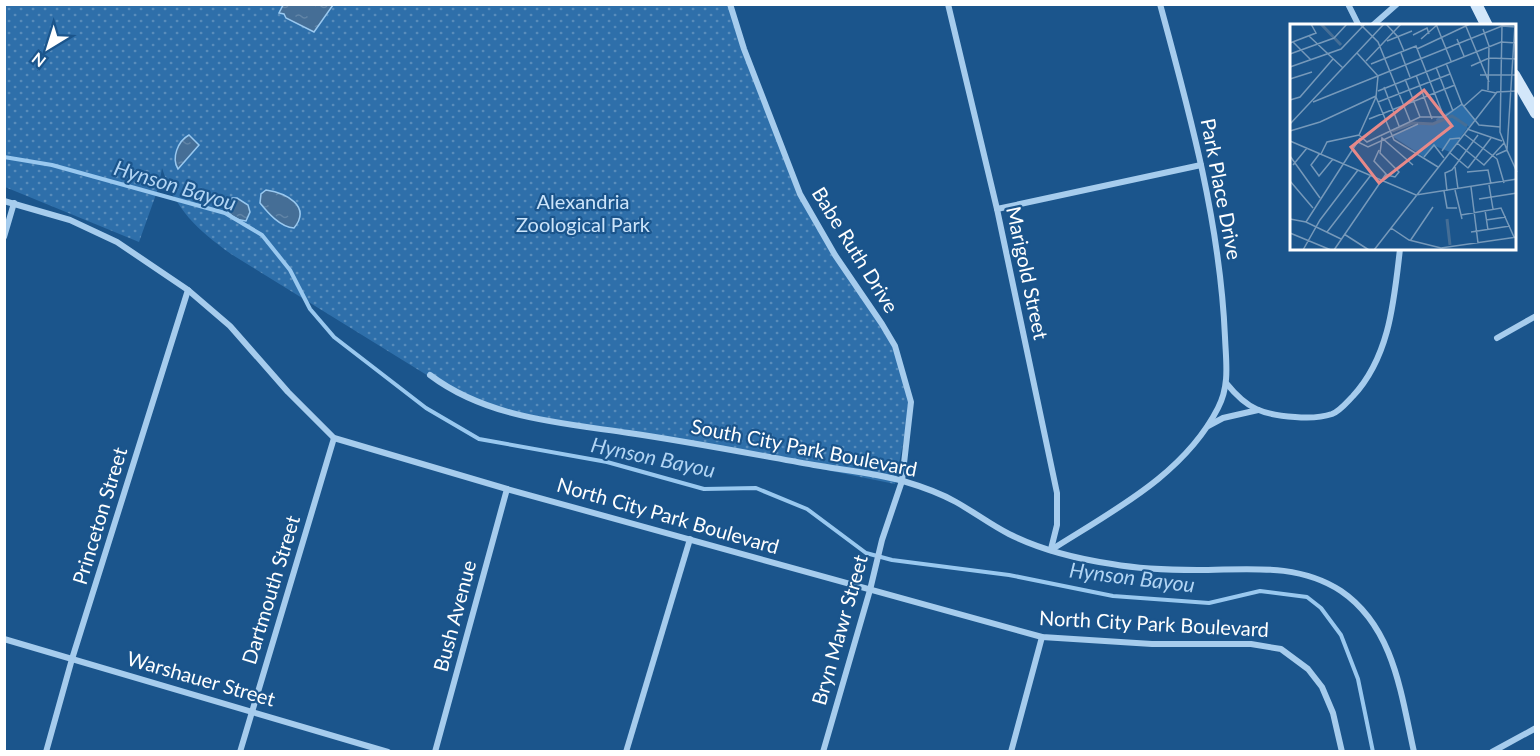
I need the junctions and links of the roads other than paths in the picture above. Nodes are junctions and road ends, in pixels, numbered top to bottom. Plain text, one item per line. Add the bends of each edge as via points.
1 (730, 4) edge
2 (948, 4) edge
3 (1160, 4) edge
4 (1348, 4) edge
5 (1397, 4) edge
6 (1476, 4) edge
7 (1358, 24) edge
8 (1374, 24) edge
9 (1487, 24) edge
10 (1516, 77) edge
11 (1536, 113) edge
12 (1201, 165) junction
13 (4, 201) edge
14 (14, 203) junction
15 (997, 209) junction
16 (4, 237) edge
17 (1400, 250) edge
18 (188, 290) junction
19 (1536, 316) edge
20 (1497, 338) dead end
21 (430, 375) dead end
22 (1227, 384) junction
23 (1258, 410) junction
24 (1205, 428) junction
25 (334, 438) junction
26 (902, 480) junction
27 (507, 489) junction
28 (889, 516) joint
29 (690, 539) junction
30 (1051, 550) junction
31 (870, 590) junction
32 (1042, 637) junction
33 (4, 639) edge
34 (72, 658) junction
35 (252, 711) junction
36 (1536, 728) edge
37 (46, 752) edge
38 (240, 752) edge
39 (388, 752) edge
40 (435, 752) edge
41 (626, 752) edge
42 (823, 752) edge
43 (1011, 752) edge
44 (1342, 752) edge
45 (1414, 752) edge
46 (1492, 752) edge

1 - 26 street, Babe Ruth Drive via 800,194 897,353 911,402
2 - 15 street, Marigold Street
3 - 12 street, Park Place Drive
4 - 7 street
5 - 8 street
6 - 9 street
10 - 11 street
12 - 15 street
12 - 22 street, Park Place Drive via 1219,257
13 - 14 street, North City Park Boulevard
14 - 16 street
14 - 18 street, North City Park Boulevard via 70,220 117,242
15 - 30 street, Marigold Street via 1057,493 1057,525
17 - 23 street via 1385,339 1359,389 1334,414 1312,418
18 - 25 street, North City Park Boulevard via 230,326
18 - 34 street, Princeton Street
19 - 20 street
21 - 26 street, South City Park Boulevard via 451,391 497,410
22 - 23 street via 1245,404
22 - 24 street, Park Place Drive
23 - 24 street via 1223,418
24 - 30 street, Park Place Drive via 1154,484
25 - 27 street, North City Park Boulevard
25 - 35 street, Dartmouth Street
26 - 28 street, Babe Ruth Drive
26 - 30 street, South City Park Boulevard via 942,495 1012,535
27 - 29 street, North City Park Boulevard
27 - 40 street, Bush Avenue
28 - 31 street, Bryn Mawr Street
29 - 31 street, North City Park Boulevard
29 - 41 street
30 - 45 street, South City Park Boulevard via 1082,559 1149,568 1258,568 1294,572 1340,591 1363,610 1390,654
31 - 32 street, North City Park Boulevard
31 - 42 street, Bryn Mawr Street
32 - 43 street
32 - 44 street, North City Park Boulevard via 1152,644 1251,644 1281,649 1308,669 1322,687
33 - 34 street, Warshauer Street
34 - 35 street, Warshauer Street
34 - 37 street, Princeton Street
35 - 38 street, Dartmouth Street
35 - 39 street, Warshauer Street
36 - 46 street

